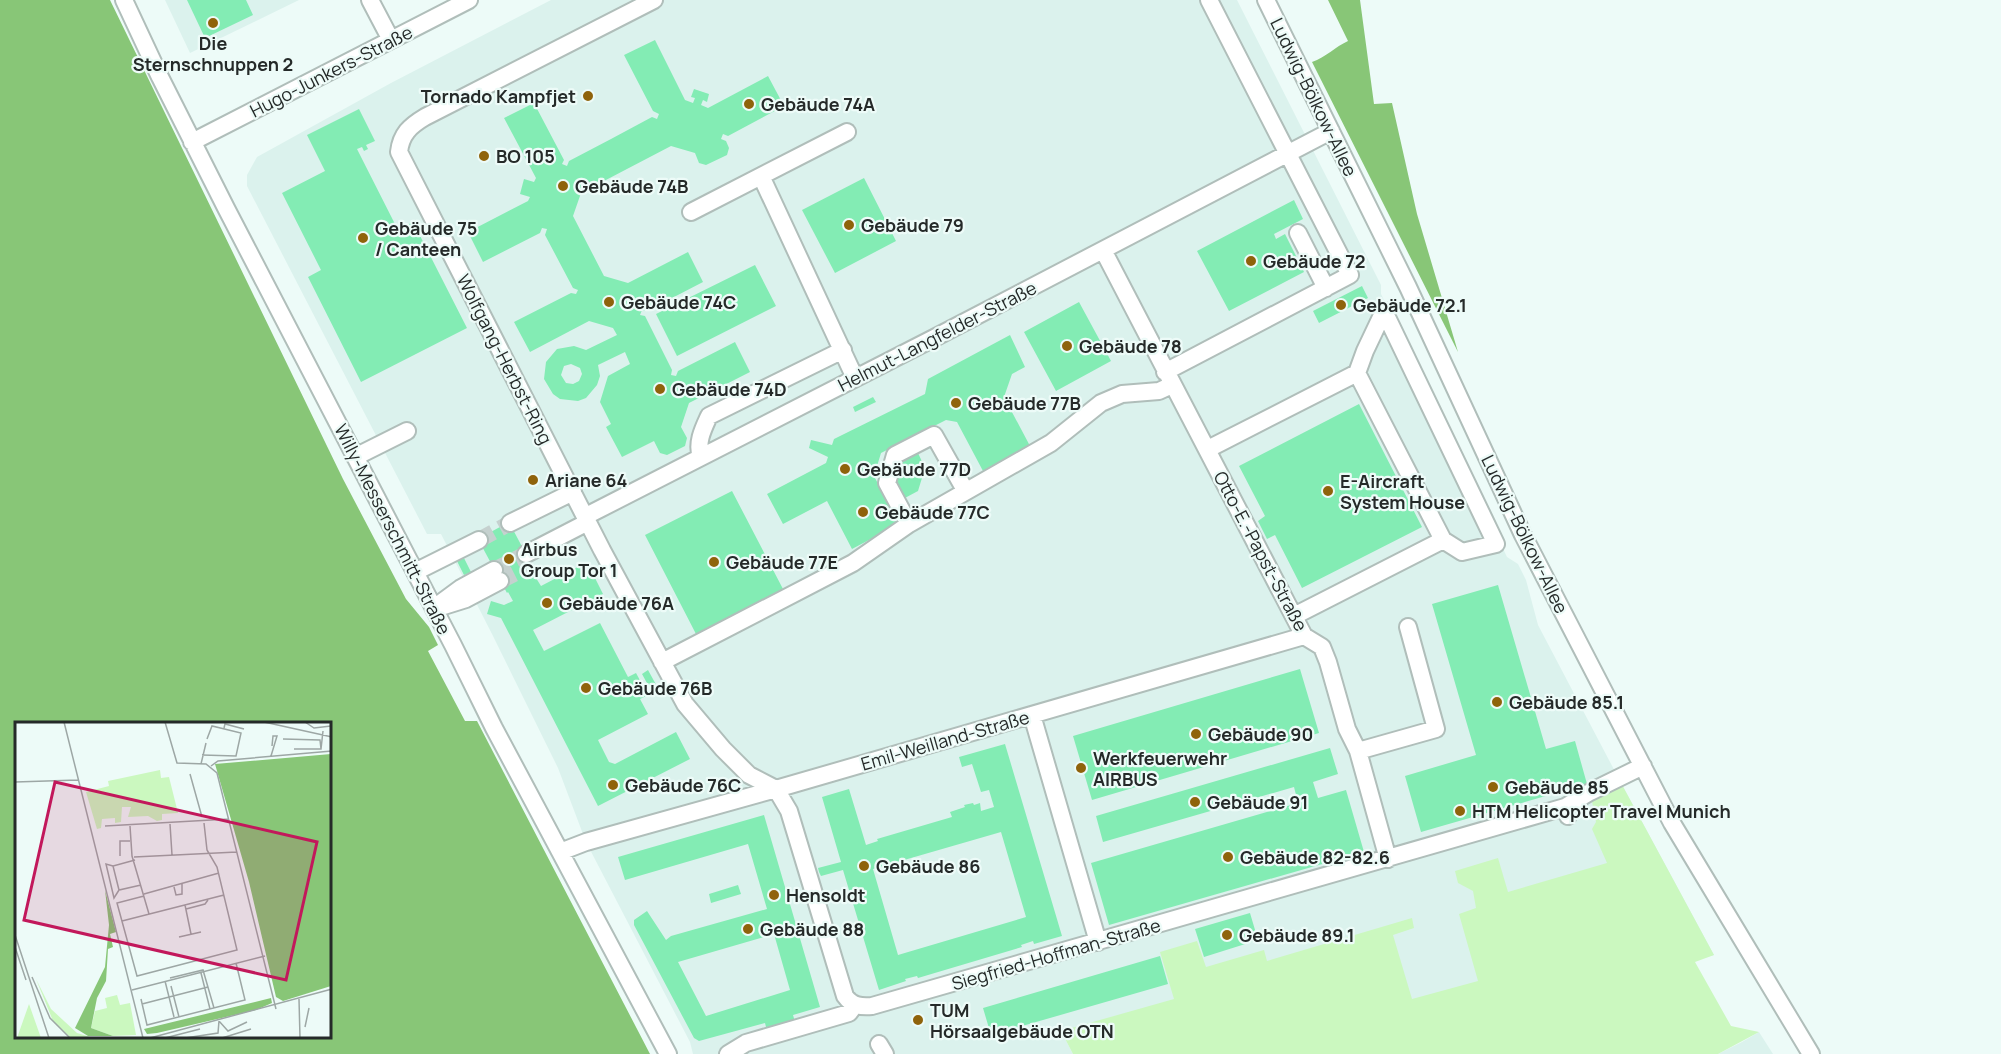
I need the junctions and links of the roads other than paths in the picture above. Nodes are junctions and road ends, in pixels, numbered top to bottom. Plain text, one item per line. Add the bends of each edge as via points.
1 (124, 0) edge
2 (370, 0) edge
3 (469, 0) edge
4 (654, 0) edge
5 (1209, 0) edge
6 (1266, 0) edge
7 (391, 40) junction
8 (1331, 131) junction
9 (847, 132) dead end
10 (192, 142) junction
11 (1287, 153) junction
12 (761, 176) junction
13 (692, 212) dead end
14 (1298, 233) dead end
15 (1103, 250) junction
16 (1326, 288) junction
17 (843, 350) junction
18 (1357, 373) junction
19 (855, 378) junction
20 (1169, 378) junction
21 (407, 431) dead end
22 (1208, 449) junction
23 (355, 457) junction
24 (701, 457) junction
25 (965, 490) junction
26 (573, 492) junction
27 (587, 519) junction
28 (510, 524) tunnel mouth
29 (909, 524) junction
30 (478, 540) tunnel mouth
31 (1443, 540) junction
32 (529, 559) tunnel mouth
33 (415, 572) junction
34 (497, 576) tunnel mouth
35 (434, 609) junction
36 (1294, 616) junction
37 (1408, 627) dead end
38 (1304, 636) junction
39 (662, 662) junction
40 (1032, 715) junction
41 (1358, 751) junction
42 (1643, 766) junction
43 (776, 789) junction
44 (560, 852) junction
45 (1388, 859) junction
46 (1098, 942) junction
47 (855, 1005) junction
48 (668, 1054) edge
49 (729, 1054) edge
50 (1811, 1054) edge

1 - 10 street, Willy-Messerschmitt-Straße
2 - 7 street
3 - 7 street, Hugo-Junkers-Straße
4 - 26 street, Wolfgang-Herbst-Ring via 425,117 400,140 399,152
5 - 11 street
6 - 8 street, Ludwig-Bölkow-Allee
7 - 10 street, Hugo-Junkers-Straße
8 - 11 street, Helmut-Langfelder-Straße
8 - 42 street, Ludwig-Bölkow-Allee via 1523,535
9 - 12 street
10 - 23 street, Willy-Messerschmitt-Straße
11 - 15 street, Helmut-Langfelder-Straße
11 - 16 street via 1350,275
12 - 13 street
12 - 17 street
14 - 16 street
15 - 19 street, Helmut-Langfelder-Straße
15 - 20 street, Otto-E.-Papst-Straße
16 - 20 street
17 - 19 street
17 - 24 street via 709,416 698,448
18 - 22 street
18 - 31 street
18 - 31 street via 1384,311 1496,544 1462,552
19 - 24 street, Helmut-Langfelder-Straße
20 - 22 street, Otto-E.-Papst-Straße
20 - 25 street via 1159,391 1110,398 1051,443
21 - 23 street
22 - 36 street, Otto-E.-Papst-Straße
23 - 33 street, Willy-Messerschmitt-Straße
24 - 27 street, Helmut-Langfelder-Straße
25 - 29 street
25 - 29 street via 934,435 895,455 887,483
26 - 27 street, Wolfgang-Herbst-Ring
26 - 28 street
27 - 32 street, Helmut-Langfelder-Straße
27 - 39 street, Wolfgang-Herbst-Ring
29 - 39 street via 852,563
30 - 33 street
31 - 36 street
33 - 35 street, Willy-Messerschmitt-Straße
34 - 35 street via 461,588
35 - 44 street, Willy-Messerschmitt-Straße
36 - 38 street, Otto-E.-Papst-Straße
37 - 41 street via 1436,729
38 - 40 street, Emil-Weilland-Straße
38 - 41 street, Otto-E.-Papst-Straße via 1322,646 1347,729
39 - 43 street, Wolfgang-Herbst-Ring via 685,704 723,749 749,776
40 - 43 street, Emil-Weilland-Straße
40 - 46 street
41 - 45 street, Otto-E.-Papst-Straße
42 - 45 street, Siegfried-Hoffman-Straße via 1566,811
42 - 50 street, Ludwig-Bölkow-Allee via 1672,823
43 - 44 street, Emil-Weilland-Straße
43 - 47 street via 789,811 845,996
44 - 48 street, Willy-Messerschmitt-Straße
45 - 46 street, Siegfried-Hoffman-Straße
46 - 47 street, Siegfried-Hoffman-Straße via 872,1006
47 - 49 street, Siegfried-Hoffman-Straße via 849,1013 746,1043

